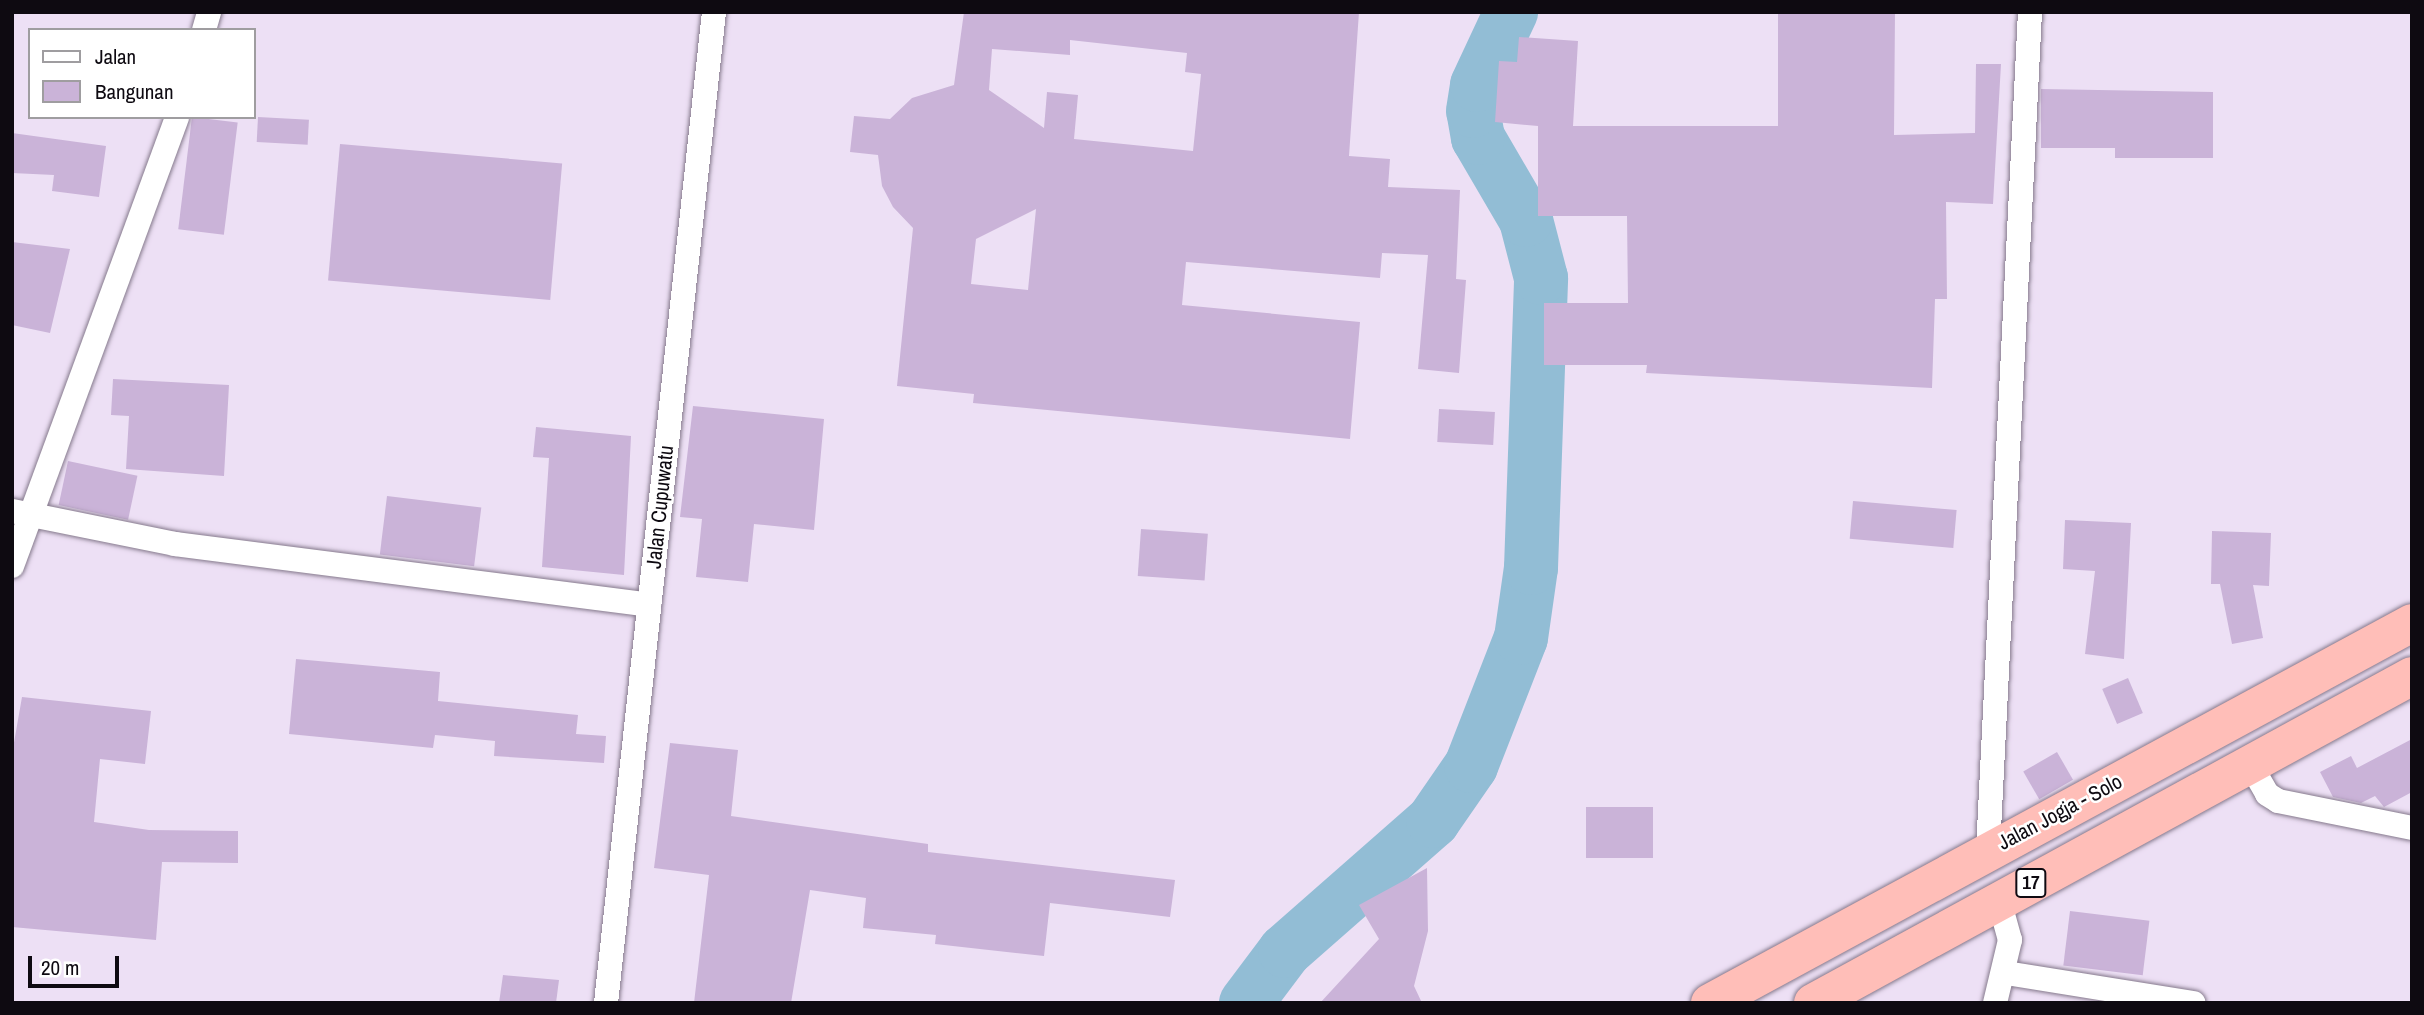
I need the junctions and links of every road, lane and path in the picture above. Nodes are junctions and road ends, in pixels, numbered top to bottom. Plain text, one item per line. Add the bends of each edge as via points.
1 (713, 12) edge
2 (2030, 12) edge
3 (176, 119) edge
4 (21, 513) edge
5 (12, 566) edge
6 (649, 604) junction
7 (2412, 623) edge
8 (2412, 676) edge
9 (2250, 764) junction
10 (2412, 828) edge
11 (1988, 850) junction
12 (1999, 900) junction
13 (1839, 931) junction
14 (1865, 973) junction
15 (2006, 973) junction
16 (606, 1003) edge
17 (1710, 1003) edge
18 (1813, 1003) edge
19 (1995, 1003) edge
20 (2194, 1003) edge

1 - 6 street, Jalan Cupuwatu
2 - 11 street
3 - 4 street
4 - 5 street
4 - 6 street via 175,544
6 - 16 street, Jalan Cupuwatu
7 - 11 highway, Jalan Jogja - Solo / 17
8 - 9 highway, 17
9 - 10 street via 2267,794 2278,801
9 - 12 highway, 17
11 - 13 highway, Jalan Jogja - Solo / 17
12 - 14 highway, 17
12 - 15 street via 2010,940
13 - 14 highway
13 - 17 highway, Jalan Jogja - Solo / 17
14 - 18 highway, 17
15 - 19 street
15 - 20 street

